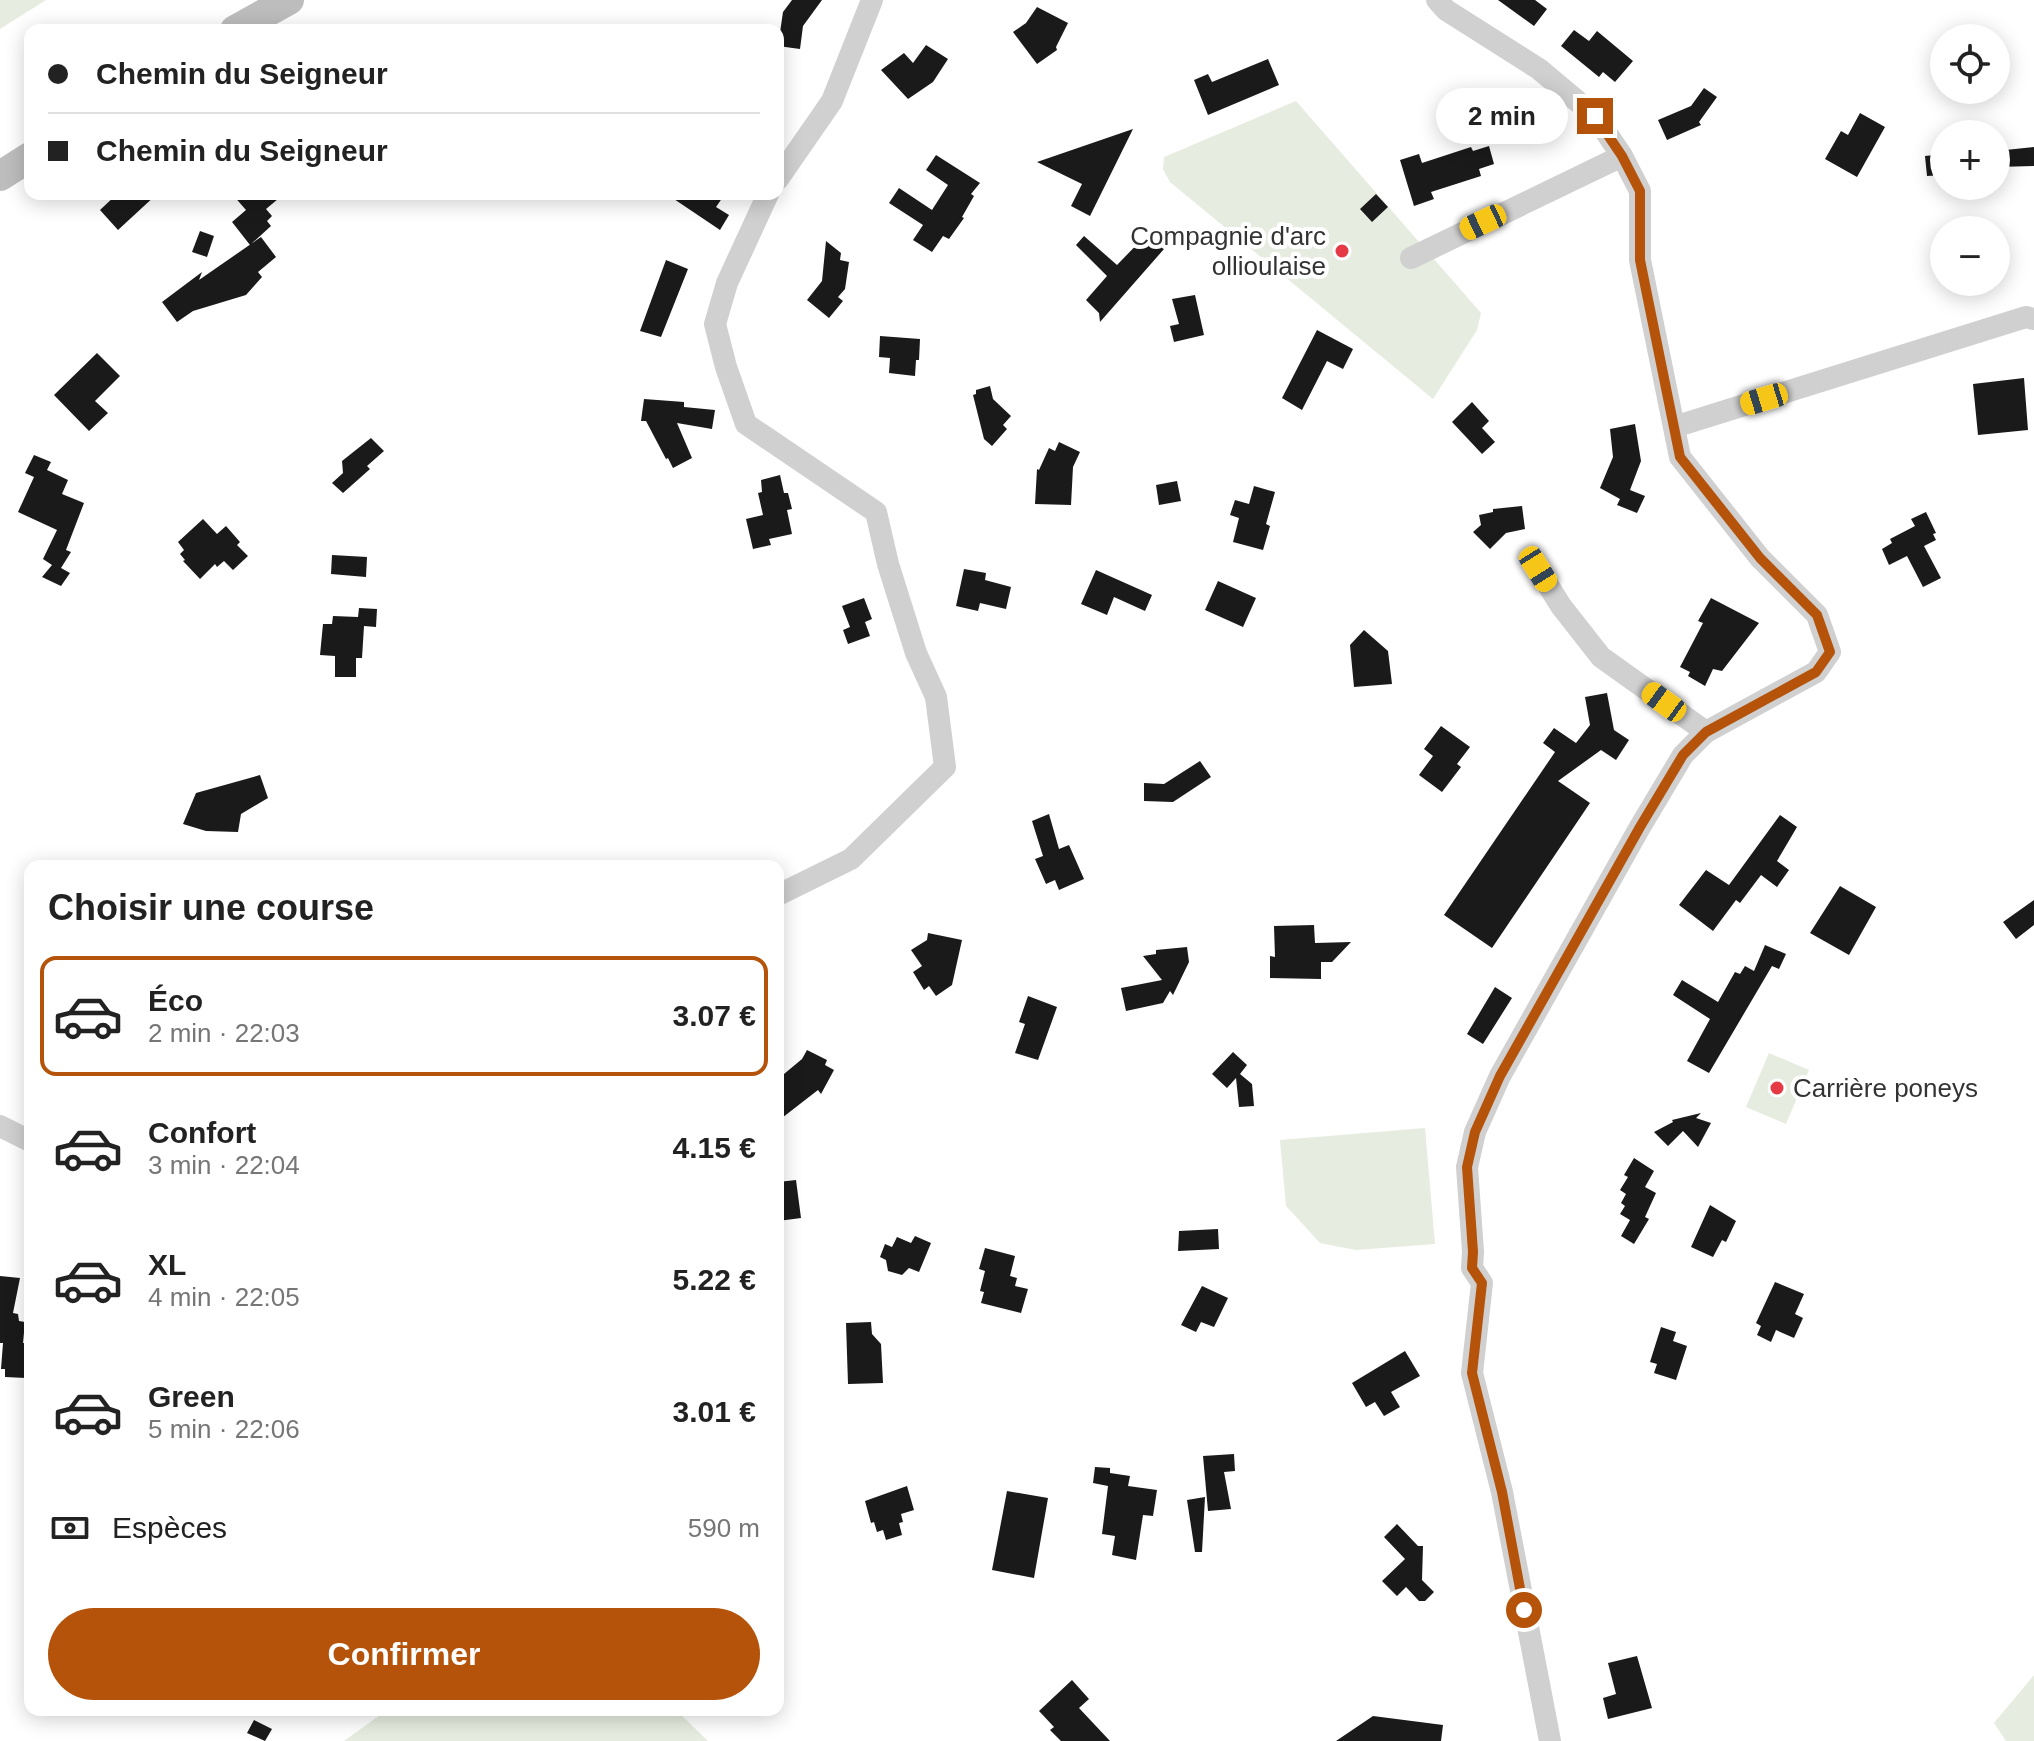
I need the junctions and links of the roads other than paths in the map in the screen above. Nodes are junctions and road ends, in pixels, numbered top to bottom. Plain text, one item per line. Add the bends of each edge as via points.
1 (289, 0) edge
2 (872, 0) edge
3 (1437, 0) edge
4 (246, 24) edge
5 (1622, 156) junction
6 (24, 161) edge
7 (784, 170) edge
8 (0, 176) edge
9 (765, 200) edge
10 (1411, 258) dead end
11 (2034, 319) edge
12 (1674, 427) junction
13 (1538, 569) dead end
14 (1706, 732) junction
15 (784, 892) edge
16 (0, 1126) edge
17 (24, 1138) edge
18 (1550, 1741) edge

1 - 4 main road
2 - 7 street via 832,101
3 - 5 street via 1539,69 1595,116
5 - 10 street
5 - 12 street via 1640,191 1640,260
6 - 8 main road
9 - 15 street via 727,283 715,324 726,367 746,424 876,512 916,653 936,697 945,767 851,859
11 - 12 street via 2026,317
12 - 14 street via 1680,457 1760,558 1817,615 1830,652 1816,672
13 - 14 street via 1601,657
14 - 18 street via 1683,755 1500,1076 1475,1132 1467,1167 1472,1268 1482,1283 1472,1373 1502,1492
16 - 17 street

